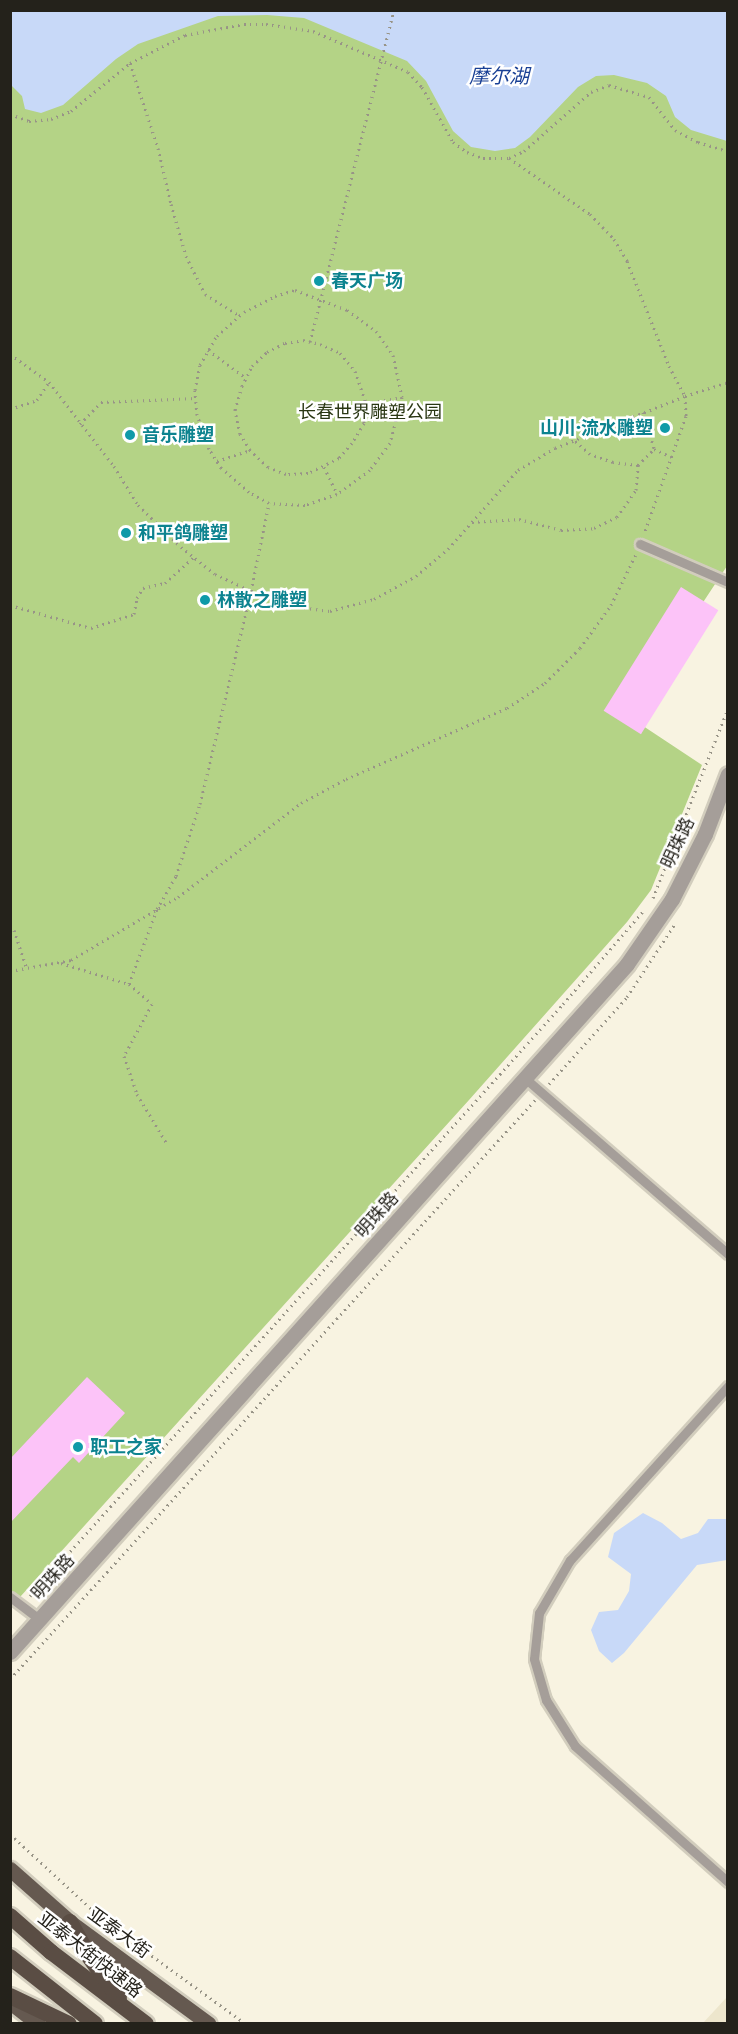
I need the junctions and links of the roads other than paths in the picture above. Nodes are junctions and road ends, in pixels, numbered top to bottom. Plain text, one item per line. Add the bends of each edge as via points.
1 (640, 544) road end
2 (728, 582) edge
3 (728, 774) edge
4 (526, 1079) junction
5 (728, 1254) edge
6 (728, 1386) edge
7 (10, 1597) edge
8 (40, 1620) junction
9 (10, 1652) edge
10 (10, 1869) edge
11 (728, 1882) edge
12 (10, 1916) edge
13 (70, 1922) junction
14 (10, 1957) edge
15 (10, 1996) edge
16 (10, 2002) edge
17 (129, 2011) junction
18 (38, 2024) edge
19 (69, 2024) edge
20 (95, 2024) edge
21 (146, 2024) edge
22 (209, 2024) edge

1 - 2 lane
3 - 4 street, 明珠路 via 705,834 672,899 627,964
4 - 5 lane
4 - 8 street, 明珠路
6 - 11 lane via 570,1560 539,1613 534,1659 546,1700 575,1746
7 - 8 lane
8 - 9 street, 明珠路
10 - 13 main road, 亚泰大街
12 - 17 highway, 亚泰大街快速路
13 - 17 highway via 88,1955
13 - 22 main road, 亚泰大街
14 - 20 highway
15 - 19 highway
16 - 18 main road
17 - 21 highway, 亚泰大街快速路

